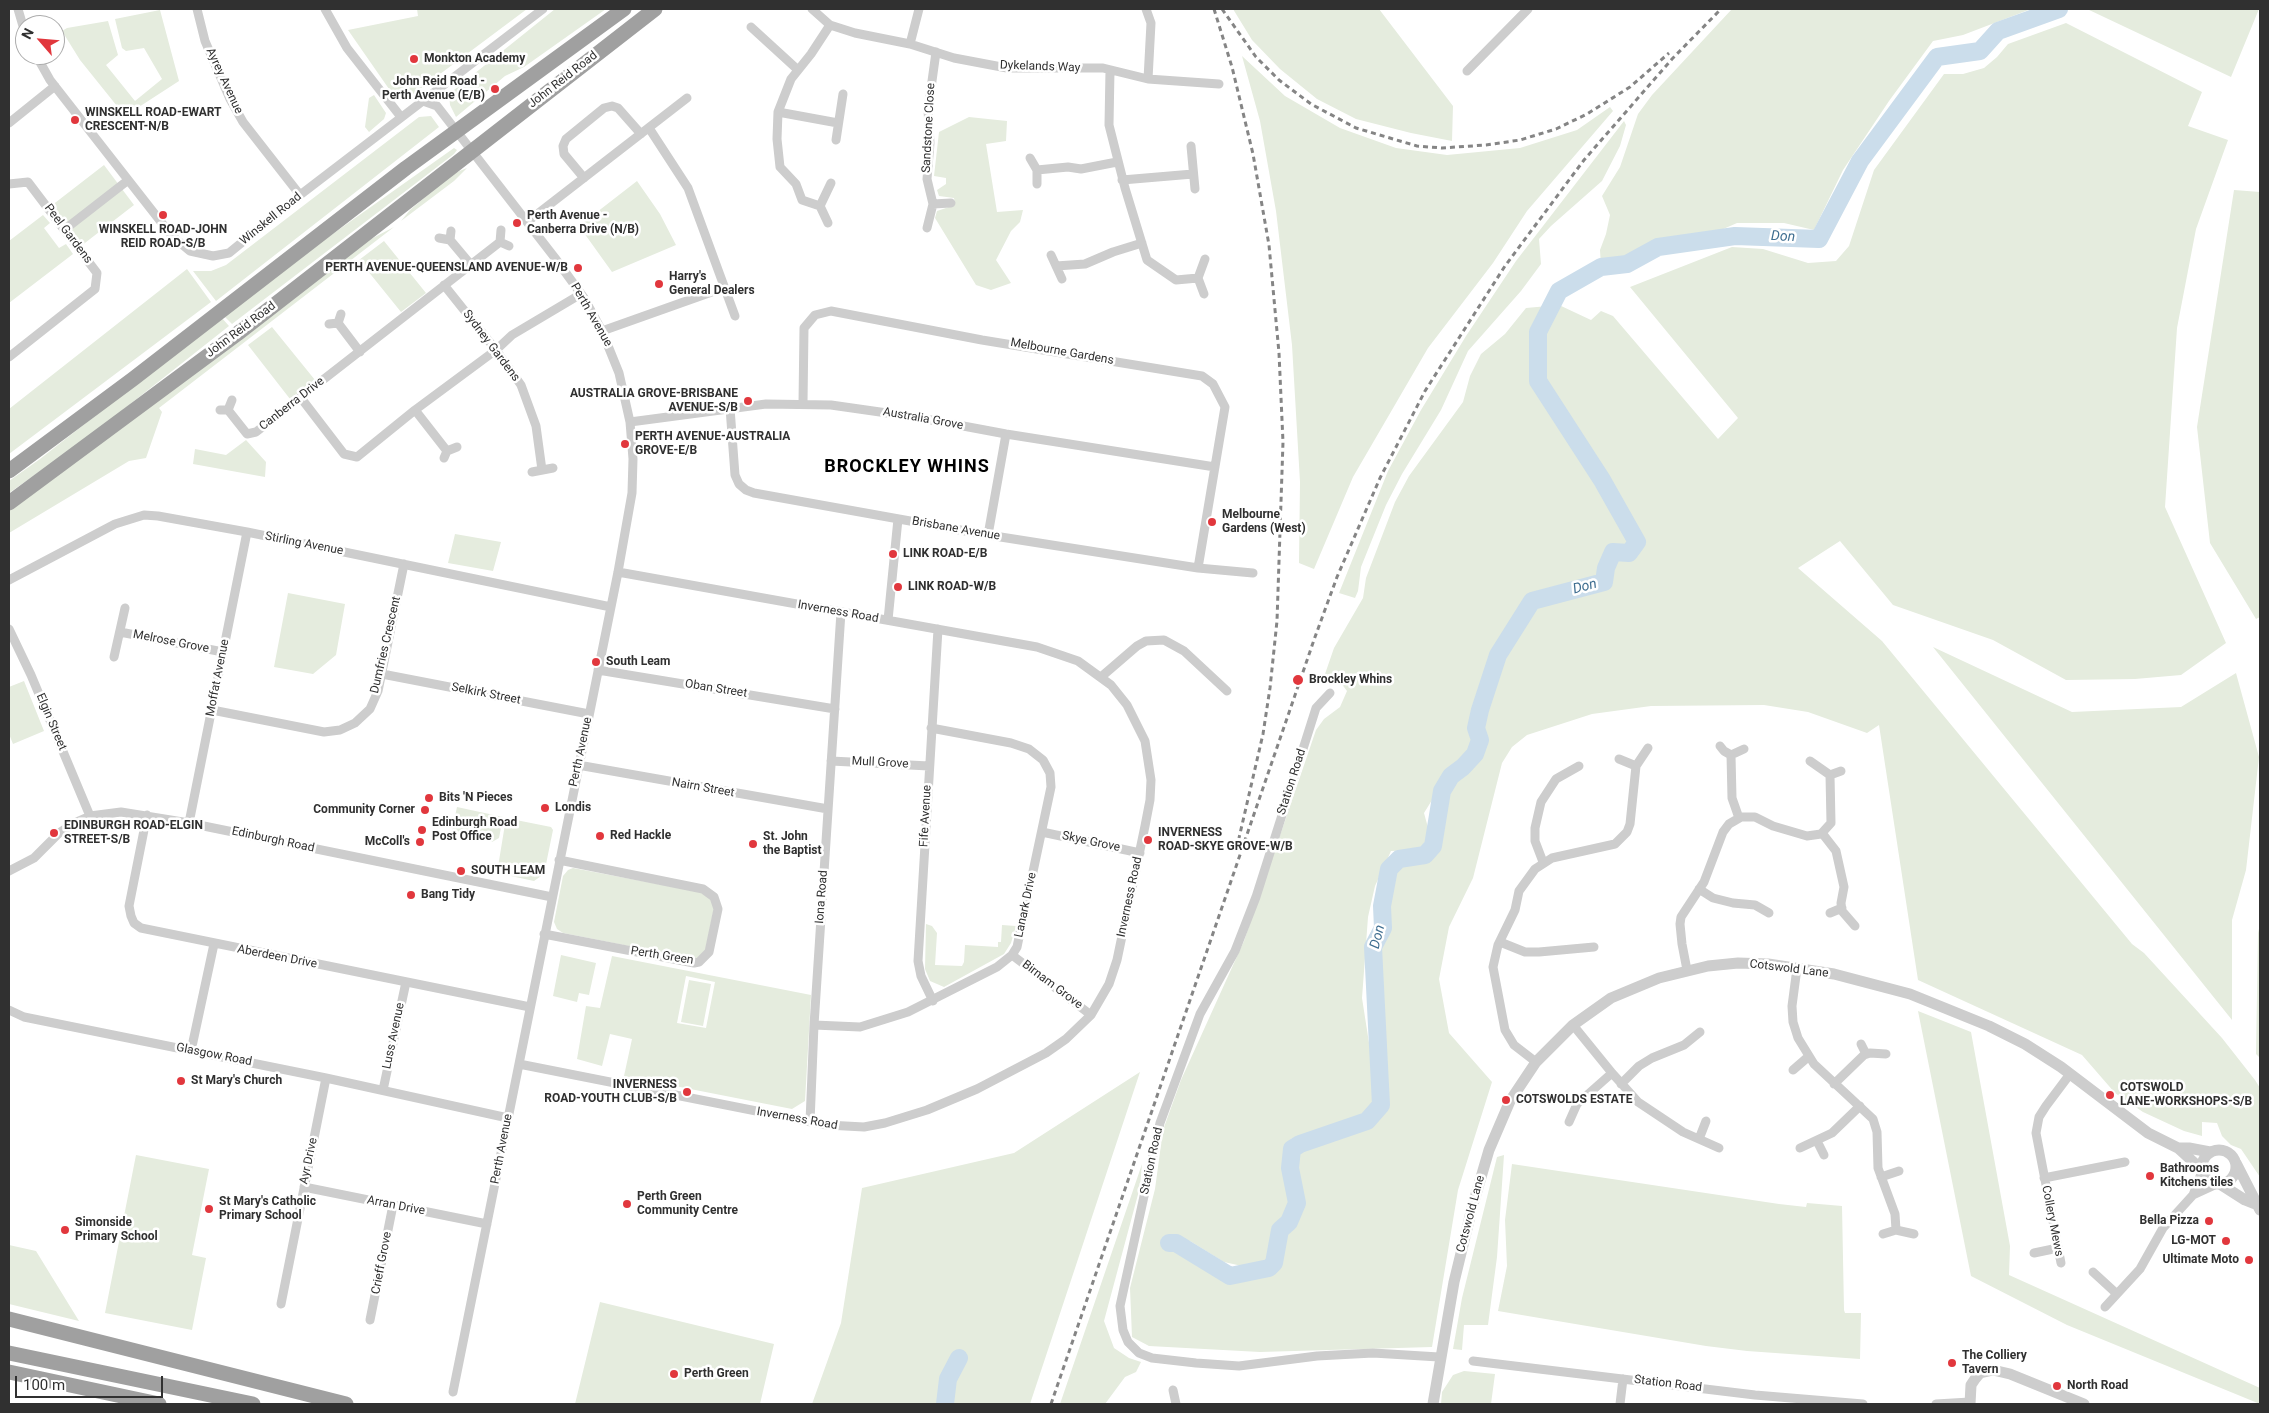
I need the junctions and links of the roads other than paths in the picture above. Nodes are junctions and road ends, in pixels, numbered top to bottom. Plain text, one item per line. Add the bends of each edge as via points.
1 (197, 9) edge
2 (325, 9) edge
3 (543, 9) edge
4 (624, 9) edge
5 (655, 9) edge
6 (812, 9) edge
7 (919, 9) edge
8 (1146, 9) edge
9 (1528, 9) edge
10 (830, 25) junction
11 (752, 27) dead end
12 (910, 44) junction
13 (936, 52) junction
14 (42, 65) edge
15 (798, 70) junction
16 (1110, 70) junction
17 (1467, 71) dead end
18 (1148, 79) junction
19 (1219, 84) dead end
20 (56, 86) junction
21 (843, 94) dead end
22 (687, 98) dead end
23 (423, 101) junction
24 (778, 112) junction
25 (401, 117) junction
26 (9, 123) edge
27 (838, 123) junction
28 (649, 128) junction
29 (455, 131) junction
30 (641, 134) junction
31 (836, 140) dead end
32 (1191, 146) dead end
33 (470, 152) junction
34 (1030, 158) dead end
35 (1117, 162) junction
36 (1036, 170) junction
37 (1193, 174) junction
38 (584, 178) junction
39 (1122, 180) junction
40 (128, 181) junction
41 (831, 183) dead end
42 (9, 184) edge
43 (1037, 184) dead end
44 (1195, 189) dead end
45 (300, 196) junction
46 (950, 203) dead end
47 (933, 204) junction
48 (820, 206) junction
49 (527, 222) junction
50 (828, 223) dead end
51 (927, 228) dead end
52 (64, 230) junction
53 (501, 230) dead end
54 (438, 238) dead end
55 (500, 242) junction
56 (1142, 243) junction
57 (510, 246) dead end
58 (1051, 254) dead end
59 (1205, 259) dead end
60 (471, 265) junction
61 (1056, 266) junction
62 (1198, 278) junction
63 (1062, 279) dead end
64 (444, 285) junction
65 (723, 288) junction
66 (581, 294) junction
67 (1204, 294) dead end
68 (735, 316) dead end
69 (336, 320) dead end
70 (602, 331) junction
71 (496, 350) junction
72 (360, 352) junction
73 (9, 358) edge
74 (301, 398) junction
75 (232, 400) dead end
76 (803, 403) junction
77 (730, 408) junction
78 (415, 410) junction
79 (630, 422) junction
80 (1006, 434) junction
81 (457, 447) dead end
82 (1215, 467) junction
83 (553, 468) dead end
84 (542, 470) junction
85 (9, 471) edge
86 (532, 472) dead end
87 (9, 503) edge
88 (898, 519) junction
89 (247, 532) junction
90 (988, 535) junction
91 (404, 564) junction
92 (1198, 568) junction
93 (618, 572) junction
94 (1254, 573) dead end
95 (9, 580) edge
96 (611, 607) junction
97 (125, 608) dead end
98 (840, 612) junction
99 (888, 620) junction
100 (9, 629) edge
101 (938, 629) junction
102 (120, 632) junction
103 (223, 652) junction
104 (114, 657) dead end
105 (598, 670) junction
106 (382, 674) junction
107 (1101, 677) junction
108 (1227, 690) dead end
109 (1330, 693) dead end
110 (835, 709) junction
111 (212, 710) junction
112 (589, 714) junction
113 (931, 728) junction
114 (1720, 746) dead end
115 (1648, 748) dead end
116 (1744, 748) dead end
117 (1731, 754) junction
118 (1619, 759) dead end
119 (1810, 760) dead end
120 (831, 761) junction
121 (578, 765) junction
122 (929, 766) junction
123 (1579, 766) dead end
124 (1636, 766) junction
125 (1841, 771) dead end
126 (1830, 775) junction
127 (828, 808) junction
128 (147, 815) junction
129 (90, 816) junction
130 (1739, 818) junction
131 (189, 823) junction
132 (1042, 832) junction
133 (1822, 833) junction
134 (1140, 853) junction
135 (559, 860) junction
136 (1543, 862) junction
137 (9, 871) edge
138 (1699, 889) junction
139 (552, 897) junction
140 (1842, 908) junction
141 (1769, 913) dead end
142 (1830, 913) dead end
143 (1855, 926) dead end
144 (544, 934) junction
145 (1500, 942) junction
146 (214, 944) junction
147 (1594, 947) dead end
148 (1012, 955) junction
149 (1797, 968) junction
150 (1687, 970) junction
151 (406, 982) junction
152 (933, 1001) junction
153 (530, 1007) junction
154 (9, 1010) edge
155 (1091, 1015) junction
156 (1573, 1025) junction
157 (814, 1026) junction
158 (1700, 1032) dead end
159 (1861, 1044) dead end
160 (191, 1051) junction
161 (1866, 1054) junction
162 (1886, 1054) dead end
163 (1808, 1057) junction
164 (1536, 1062) junction
165 (519, 1064) junction
166 (1793, 1070) dead end
167 (1612, 1073) junction
168 (2070, 1074) junction
169 (326, 1078) junction
170 (1621, 1084) junction
171 (1834, 1084) junction
172 (382, 1090) junction
173 (1860, 1106) junction
174 (508, 1118) junction
175 (1706, 1121) dead end
176 (810, 1122) junction
177 (1569, 1122) dead end
178 (1699, 1139) junction
179 (1817, 1141) junction
180 (1719, 1148) dead end
181 (1800, 1148) dead end
182 (2178, 1148) junction
183 (2210, 1152) junction
184 (1824, 1155) dead end
185 (2126, 1162) dead end
186 (2235, 1162) junction
187 (2202, 1170) junction
188 (1899, 1171) dead end
189 (1881, 1177) junction
190 (2044, 1178) junction
191 (2219, 1184) junction
192 (304, 1187) junction
193 (2193, 1195) junction
194 (393, 1205) junction
195 (2258, 1207) edge
196 (487, 1224) junction
197 (1896, 1230) junction
198 (1883, 1234) dead end
199 (1914, 1234) dead end
200 (2058, 1248) junction
201 (2034, 1253) dead end
202 (2061, 1263) dead end
203 (2094, 1272) dead end
204 (2117, 1294) junction
205 (281, 1304) dead end
206 (2105, 1307) dead end
207 (9, 1319) edge
208 (370, 1320) dead end
209 (9, 1353) edge
210 (1440, 1357) junction
211 (1474, 1361) dead end
212 (9, 1372) edge
213 (1623, 1379) junction
214 (1173, 1390) dead end
215 (453, 1392) dead end
216 (1755, 1399) edge
217 (1970, 1403) edge
218 (159, 1404) edge
219 (253, 1404) edge
220 (346, 1404) edge
221 (1176, 1404) edge
222 (1433, 1404) edge
223 (1620, 1404) edge
224 (1863, 1404) edge
225 (1936, 1404) edge
226 (2084, 1404) edge

1 - 45 street, Ayrey Avenue via 205,41 230,99 243,122
2 - 25 street via 347,48
3 - 23 street, Winskell Road
4 - 29 highway, John Reid Road
5 - 33 highway, John Reid Road
6 - 10 street, Dykelands Way
7 - 12 street
8 - 18 street via 1151,23
9 - 17 street
10 - 12 street, Dykelands Way
10 - 15 street
11 - 15 street
12 - 13 street, Dykelands Way
13 - 16 street, Dykelands Way via 1007,68
13 - 47 street, Sandstone Close via 928,110 930,143 926,179
14 - 20 street, Winskell Road
15 - 24 street
16 - 18 street, Dykelands Way
16 - 35 street via 1109,126
18 - 19 street, Dykelands Way
20 - 26 street
20 - 40 street, Winskell Road
21 - 27 street
22 - 28 street
23 - 25 street, Winskell Road
23 - 29 street via 437,106
24 - 27 street
24 - 48 street via 780,167 796,184 802,200
25 - 45 street, Winskell Road
27 - 31 street
28 - 30 street
28 - 65 street via 688,188
29 - 33 street
29 - 85 highway, John Reid Road
30 - 38 street
30 - 38 street via 618,108 604,108 566,139 563,146 564,154
32 - 37 street
33 - 49 street, Perth Avenue
33 - 87 highway, John Reid Road via 236,334
34 - 36 street
35 - 36 street via 1081,169
35 - 39 street
36 - 43 street
37 - 39 street
37 - 44 street
38 - 49 street
39 - 56 street
40 - 45 street, Winskell Road via 172,236 190,251 213,256 229,253
40 - 52 street
41 - 48 street
42 - 52 street, Peel Gardens via 28,182
46 - 47 street
47 - 51 street, Sandstone Close
48 - 50 street
49 - 66 street, Perth Avenue
52 - 73 street, Peel Gardens via 97,273 95,289
53 - 55 street
54 - 60 street via 450,235
55 - 57 street
55 - 60 street, Canberra Drive
56 - 61 street via 1086,264
56 - 62 street via 1147,260 1176,280
58 - 61 street
59 - 62 street
60 - 64 street, Canberra Drive
61 - 63 street
62 - 67 street
64 - 71 street, Sydney Gardens
64 - 72 street, Canberra Drive
65 - 68 street
65 - 70 street
66 - 70 street, Perth Avenue
66 - 71 street via 512,335
69 - 72 street
70 - 79 street, Perth Avenue via 619,373
71 - 78 street
71 - 84 street, Sydney Gardens via 521,385 536,426
72 - 74 street, Canberra Drive
74 - 75 street, Canberra Drive via 256,432 247,434 224,410
74 - 78 street via 344,454 357,457
76 - 77 street, Australia Grove
76 - 80 street, Australia Grove via 846,406
76 - 82 street, Melbourne Gardens via 804,328 815,315 831,311 982,340 1202,376 1213,384 1225,408
77 - 79 street, Australia Grove
77 - 88 street, Brisbane Avenue via 732,464 739,484 746,490
78 - 81 street via 446,454
79 - 93 street, Perth Avenue via 632,493
80 - 82 street, Australia Grove
80 - 90 street
82 - 92 street, Melbourne Gardens
83 - 84 street
84 - 86 street
88 - 90 street, Brisbane Avenue
88 - 99 street
89 - 91 street, Stirling Avenue
89 - 95 street, Stirling Avenue via 144,515 115,524
89 - 103 street, Moffat Avenue
90 - 92 street, Brisbane Avenue
91 - 96 street, Stirling Avenue
91 - 106 street, Dumfries Crescent
92 - 94 street, Brisbane Avenue
93 - 96 street, Perth Avenue
93 - 98 street, Inverness Road
96 - 105 street, Perth Avenue
97 - 102 street, Melrose Grove
98 - 99 street, Inverness Road
98 - 110 street, Iona Road
99 - 101 street, Inverness Road
100 - 129 street, Elgin Street
101 - 107 street, Inverness Road via 1050,650 1078,661
101 - 113 street, Fife Avenue
102 - 103 street, Melrose Grove
102 - 104 street, Melrose Grove
103 - 111 street, Moffat Avenue
105 - 110 street, Oban Street
105 - 112 street, Perth Avenue
106 - 111 street, Dumfries Crescent via 370,709 355,723 340,730 304,730
106 - 112 street, Selkirk Street
107 - 108 street via 1137,646 1146,641 1164,640 1184,651
107 - 134 street, Inverness Road via 1127,705 1144,741 1149,762 1150,800
109 - 210 street, Station Road via 1316,708 1256,897 1235,951 1200,1014 1160,1123 1120,1306 1123,1330 1128,1342 1139,1353 1196,1364 1239,1366 1373,1353
110 - 120 street, Iona Road
111 - 131 street, Moffat Avenue
112 - 121 street, Perth Avenue
113 - 122 street, Fife Avenue
113 - 132 street, Lanark Drive via 1011,743 1037,754 1047,766 1051,780
114 - 117 street
115 - 124 street
116 - 117 street
117 - 130 street via 1732,798
118 - 124 street
119 - 126 street
120 - 122 street, Mull Grove
120 - 127 street, Iona Road
121 - 127 street, Nairn Street
121 - 135 street, Perth Avenue
122 - 152 street, Fife Avenue via 918,961
123 - 136 street via 1556,778 1541,802 1535,841
124 - 136 street via 1630,824 1622,839 1608,847
125 - 126 street
126 - 133 street via 1832,816
127 - 157 street, Iona Road
128 - 129 street, Edinburgh Road via 121,812
128 - 131 street, Edinburgh Road
128 - 146 street, Aberdeen Drive via 130,916 134,923 148,931
129 - 137 street, Edinburgh Road via 74,822 34,858
130 - 133 street via 1755,817 1798,834 1814,836
130 - 138 street via 1723,832 1711,869
131 - 139 street, Edinburgh Road
132 - 134 street, Skye Grove
132 - 148 street, Lanark Drive via 1020,936
133 - 140 street via 1840,860 1844,887
134 - 155 street, Inverness Road via 1117,960 1109,984
135 - 139 street, Perth Avenue
135 - 144 street, Perth Green via 703,889 714,897 718,909 708,952 694,963
136 - 145 street via 1523,883
138 - 141 street via 1713,898 1755,905
138 - 150 street via 1684,910 1680,924
139 - 144 street, Perth Avenue
140 - 142 street
140 - 143 street
144 - 153 street, Perth Avenue
145 - 147 street via 1525,952
145 - 164 street via 1493,968 1505,1030 1514,1045
146 - 151 street, Aberdeen Drive
146 - 160 street
148 - 152 street via 997,967
148 - 155 street, Birnam Grove
149 - 150 street, Cotswold Lane via 1738,963
149 - 163 street via 1793,1022
149 - 168 street, Cotswold Lane via 1910,994 1953,1010 2025,1044
150 - 156 street, Cotswold Lane via 1620,994
151 - 153 street, Aberdeen Drive
151 - 172 street, Luss Avenue
152 - 157 street via 860,1027
153 - 165 street, Perth Avenue
154 - 160 street, Glasgow Road via 24,1017
155 - 176 street, Inverness Road via 1046,1053 977,1089 927,1110 864,1127
156 - 164 street, Cotswold Lane
156 - 167 street
157 - 176 street, Iona Road
158 - 170 street via 1684,1045 1652,1058
159 - 161 street
160 - 169 street, Glasgow Road
161 - 162 street
161 - 171 street
163 - 166 street
163 - 171 street
164 - 210 street, Cotswold Lane via 1499,1123 1480,1177 1454,1282
165 - 174 street, Perth Avenue
165 - 176 street, Inverness Road
167 - 170 street
167 - 177 street via 1577,1104
168 - 182 street, Cotswold Lane via 2140,1127
168 - 190 street, Collery Mews via 2039,1117 2036,1133
169 - 172 street, Glasgow Road
169 - 192 street, Ayr Drive
170 - 178 street via 1660,1118
171 - 173 street
172 - 174 street, Glasgow Road
173 - 179 street via 1839,1128
173 - 189 street via 1876,1125
174 - 196 street, Perth Avenue
175 - 178 street
178 - 180 street
179 - 181 street
179 - 184 street
182 - 183 street, Cotswold Lane
182 - 187 street, Cotswold Lane
183 - 186 street via 2224,1151
183 - 187 street via 2203,1159
185 - 190 street, Collery Mews
186 - 191 street via 2233,1177
186 - 195 street
187 - 191 street via 2207,1180
187 - 193 street
188 - 189 street
189 - 197 street via 1895,1214
190 - 200 street, Collery Mews
191 - 193 street
191 - 195 street
192 - 194 street, Arran Drive
192 - 205 street, Ayr Drive
193 - 204 street via 2163,1228 2140,1269
194 - 196 street, Arran Drive
194 - 208 street, Crieff Grove
196 - 215 street, Perth Avenue
197 - 198 street
197 - 199 street
200 - 201 street
200 - 202 street, Collery Mews
203 - 204 street
204 - 206 street
207 - 220 highway
209 - 219 highway
210 - 222 street, Cotswold Lane
211 - 213 street, Station Road
212 - 218 highway
213 - 216 street, Station Road
213 - 223 street
214 - 221 street
216 - 224 street, Station Road
217 - 225 street
217 - 226 street via 1971,1385 1980,1372 1988,1370 2010,1374

